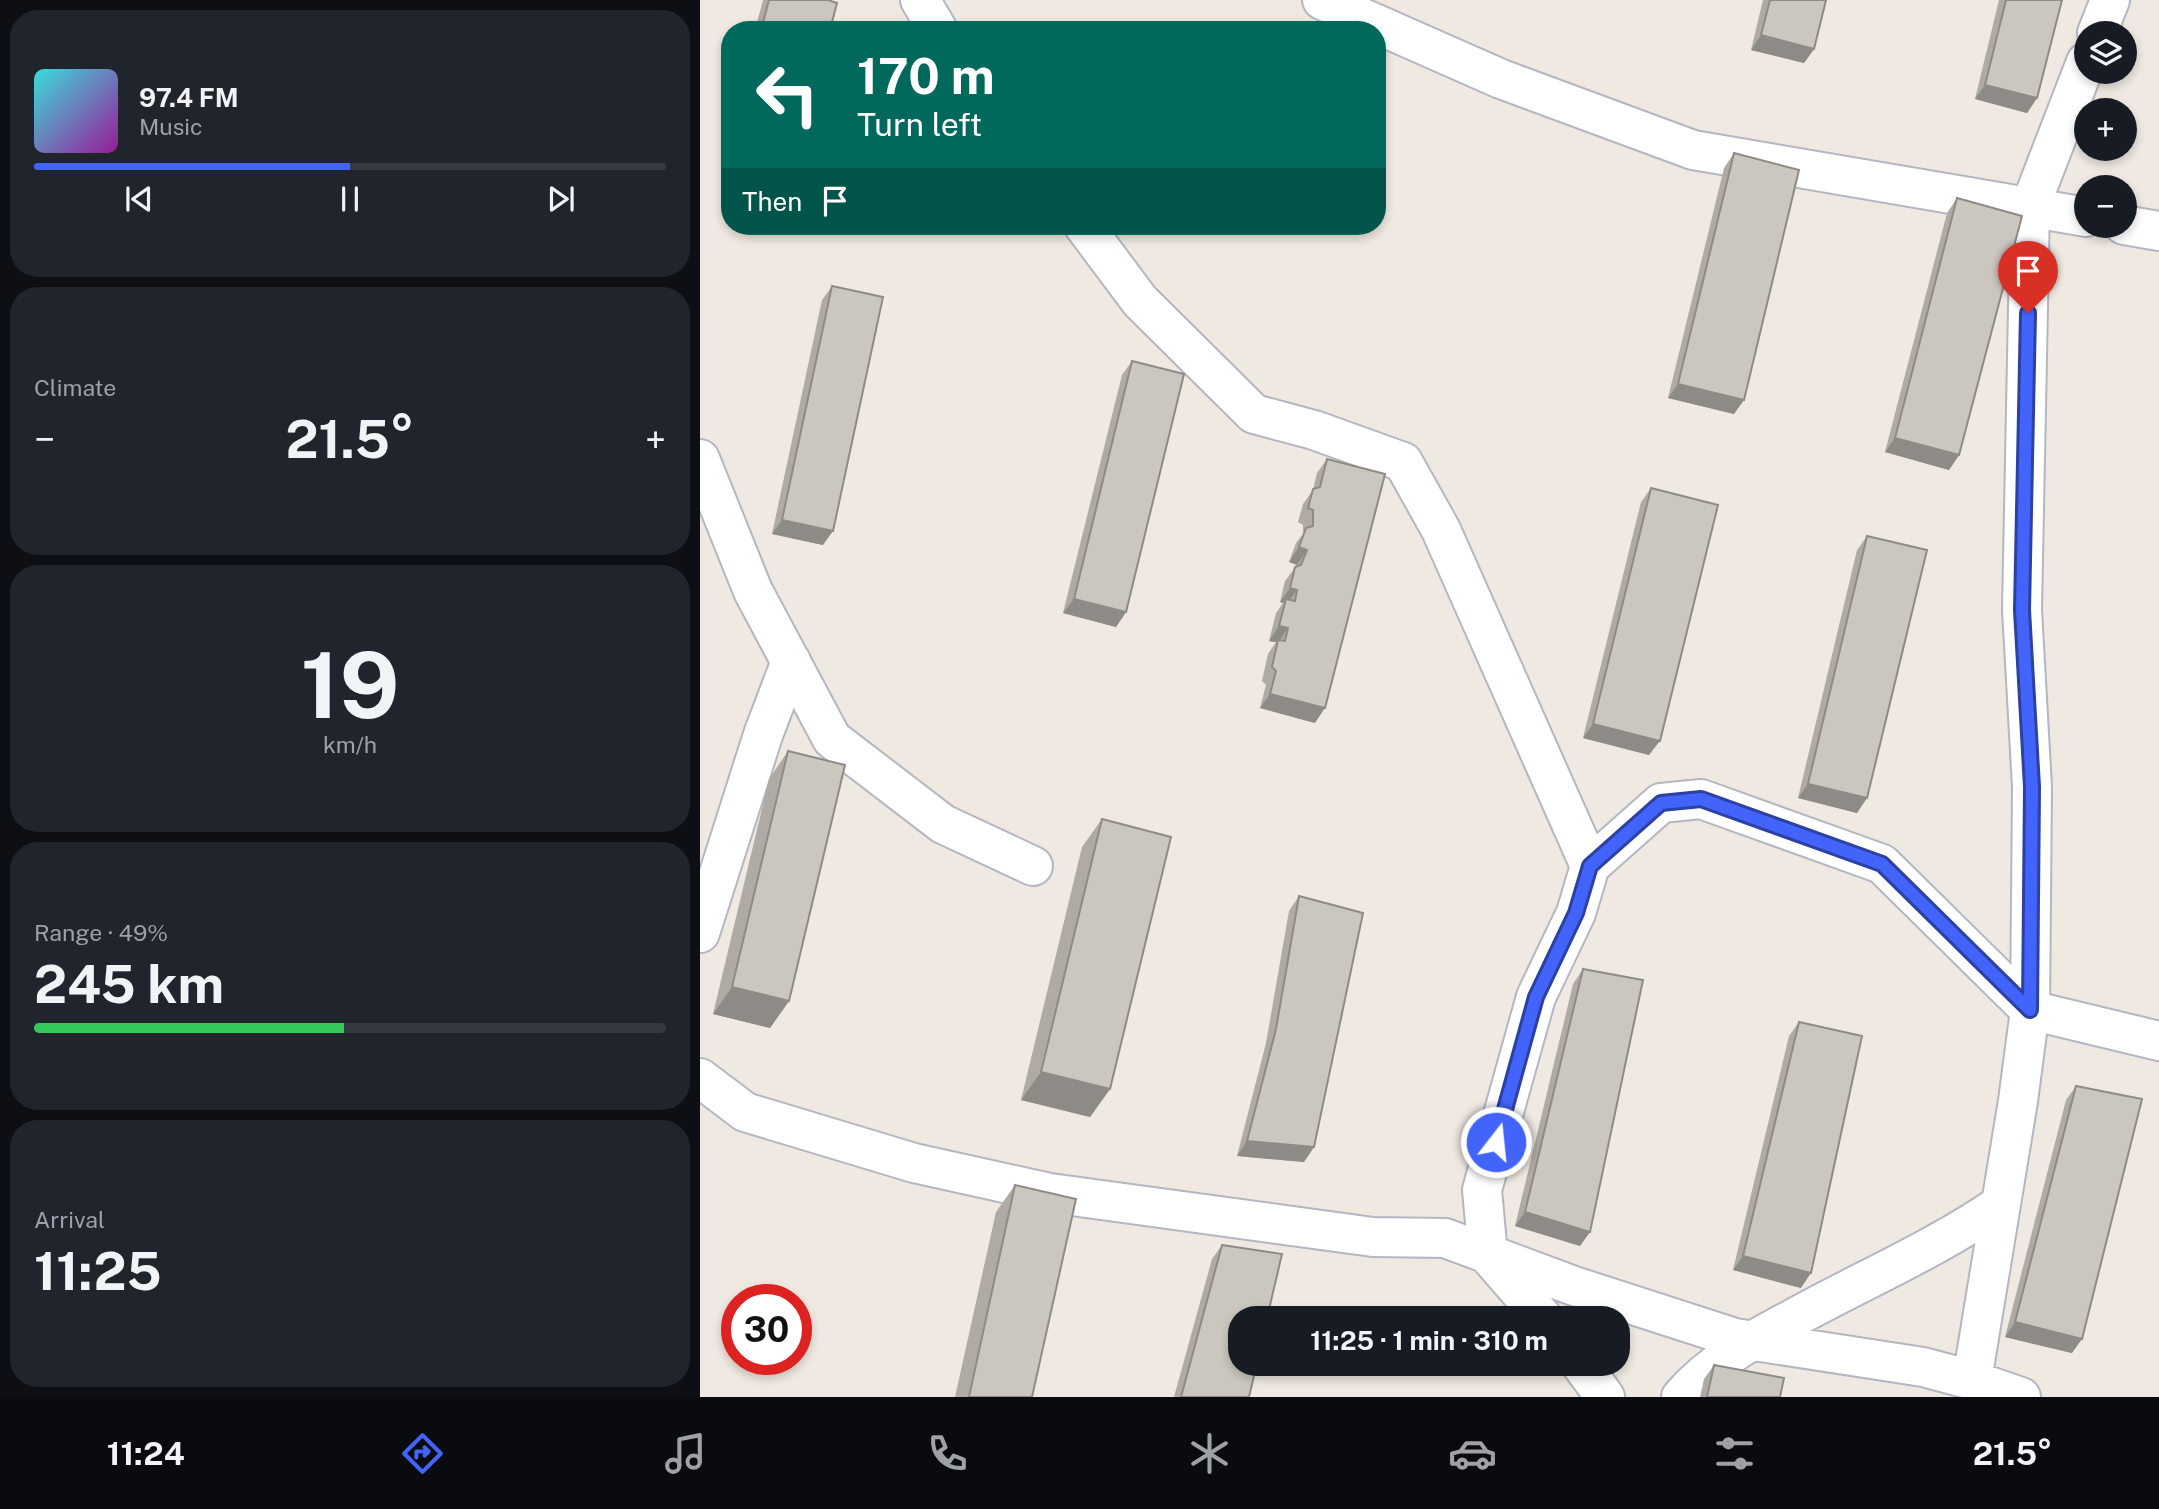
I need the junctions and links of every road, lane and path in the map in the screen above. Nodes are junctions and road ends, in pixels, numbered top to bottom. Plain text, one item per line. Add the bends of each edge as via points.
1 (920, 0) edge
2 (1322, 0) edge
3 (2110, 0) edge
4 (933, 21) edge
5 (1370, 21) edge
6 (2102, 21) edge
7 (1386, 28) edge
8 (2078, 84) edge
9 (2030, 207) junction
10 (2074, 215) edge
11 (2137, 227) edge
12 (2159, 231) edge
13 (1091, 235) edge
14 (700, 459) edge
15 (791, 661) junction
16 (1033, 866) dead end
17 (1590, 866) junction
18 (700, 933) edge
19 (2030, 1010) junction
20 (2159, 1041) edge
21 (700, 1078) edge
22 (2001, 1205) junction
23 (1488, 1255) junction
24 (1533, 1306) edge
25 (1752, 1341) junction
26 (1590, 1376) edge
27 (1972, 1380) junction
28 (1605, 1397) edge
29 (1681, 1397) edge
30 (2021, 1397) edge

1 - 4 street
2 - 5 street
3 - 6 street
7 - 9 street via 1501,79 1693,150
8 - 9 street
9 - 10 street
9 - 19 street via 2022,610 2032,787
11 - 12 street
13 - 17 street via 1140,301 1254,414 1403,462 1441,530
14 - 15 street via 753,591
15 - 16 street via 832,738 943,824
15 - 18 street via 762,735
17 - 19 street via 1661,803 1701,799 1882,864
17 - 23 street via 1576,913 1536,997 1482,1190
19 - 20 street
19 - 22 street
21 - 23 street via 745,1112 914,1163 1050,1193 1373,1237 1445,1238
22 - 25 street via 1959,1233
22 - 27 street
23 - 24 street
23 - 25 street
25 - 27 street via 1923,1367
25 - 29 street via 1696,1380
26 - 28 street
27 - 30 street

